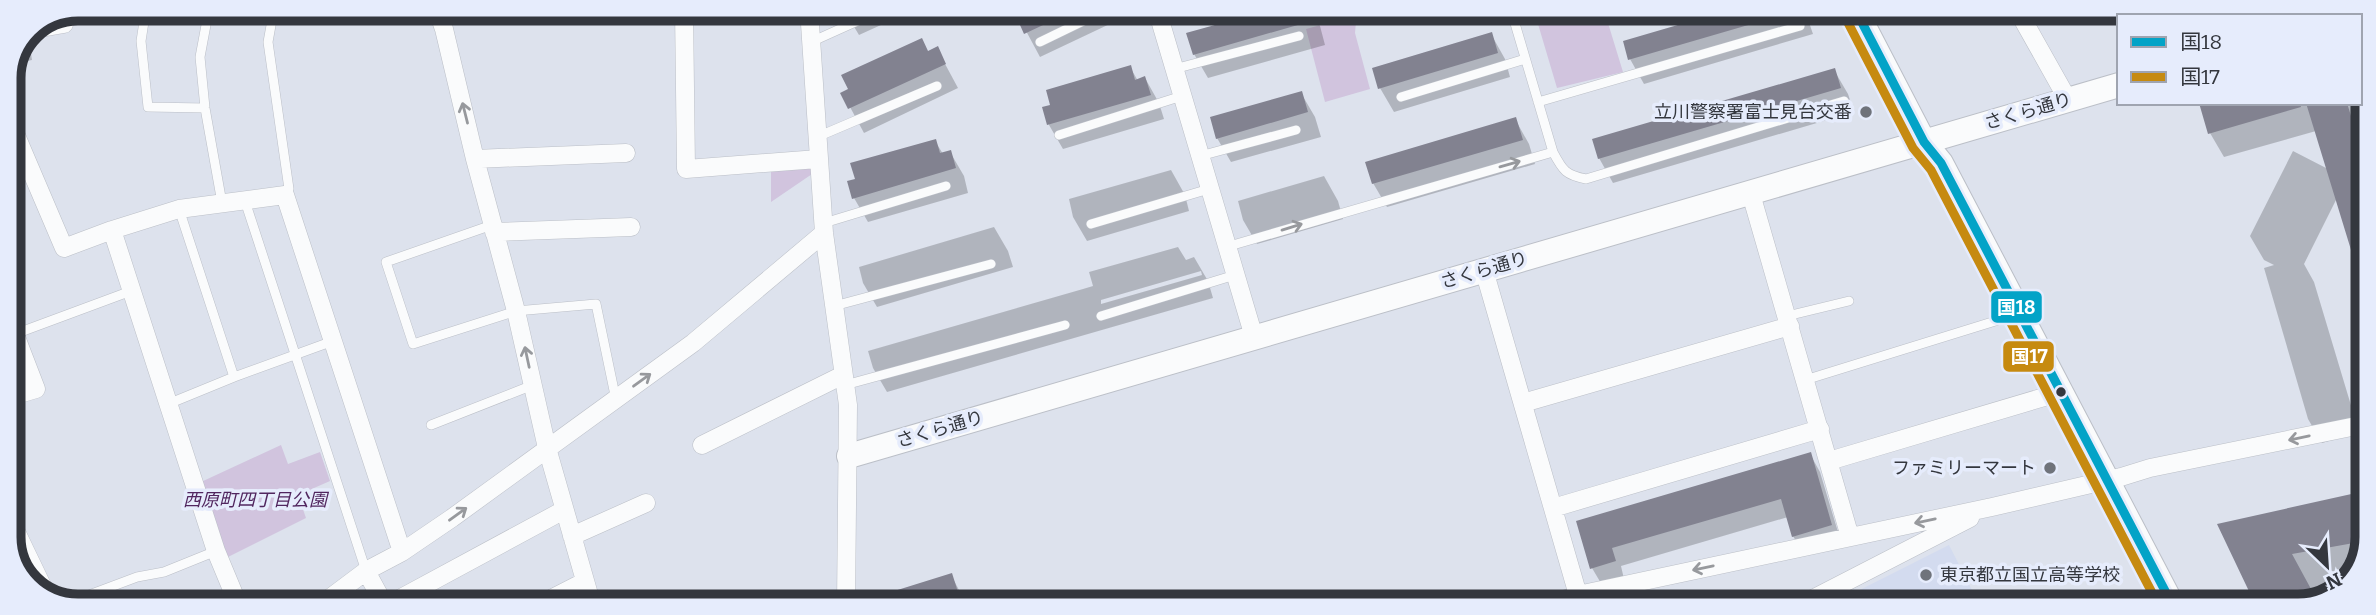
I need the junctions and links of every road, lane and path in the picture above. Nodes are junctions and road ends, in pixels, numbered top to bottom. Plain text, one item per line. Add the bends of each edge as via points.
1 (144, 21) edge
2 (207, 21) edge
3 (272, 21) edge
4 (440, 21) edge
5 (684, 21) edge
6 (810, 21) edge
7 (858, 21) edge
8 (1083, 21) edge
9 (1160, 21) edge
10 (1515, 21) edge
11 (1862, 21) edge
12 (2024, 21) edge
13 (64, 24) dead end
14 (55, 26) edge
15 (1800, 26) dead end
16 (1299, 36) dead end
17 (811, 42) junction
18 (1040, 42) dead end
19 (1525, 59) junction
20 (1174, 69) junction
21 (937, 86) dead end
22 (2117, 86) edge
23 (1182, 96) junction
24 (1401, 97) dead end
25 (2068, 100) junction
26 (1538, 102) junction
27 (1843, 102) dead end
28 (205, 108) junction
29 (1296, 130) dead end
30 (1059, 135) dead end
31 (817, 137) junction
32 (1923, 142) junction
33 (21, 147) edge
34 (1553, 152) junction
35 (626, 153) dead end
36 (1200, 156) junction
37 (474, 159) junction
38 (818, 159) junction
39 (946, 186) dead end
40 (1209, 189) junction
41 (1751, 194) junction
42 (285, 195) junction
43 (245, 201) junction
44 (222, 203) junction
45 (179, 209) junction
46 (1091, 224) dead end
47 (631, 227) dead end
48 (493, 228) junction
49 (824, 228) junction
50 (112, 230) junction
51 (1226, 247) junction
52 (991, 264) dead end
53 (1484, 270) junction
54 (1235, 275) junction
55 (131, 292) junction
56 (1849, 300) dead end
57 (834, 306) junction
58 (516, 311) junction
59 (1101, 316) dead end
60 (2013, 316) junction
61 (1788, 321) junction
62 (21, 324) edge
63 (1065, 325) dead end
64 (1254, 337) junction
65 (333, 341) junction
66 (21, 350) edge
67 (295, 355) junction
68 (234, 377) junction
69 (844, 380) junction
70 (1805, 380) junction
71 (533, 385) junction
72 (21, 393) edge
73 (2054, 395) junction
74 (616, 400) junction
75 (1523, 403) junction
76 (167, 404) junction
77 (431, 425) dead end
78 (2355, 426) edge
79 (1820, 429) junction
80 (702, 444) dead end
81 (547, 448) junction
82 (849, 456) junction
83 (1829, 461) junction
84 (2099, 482) junction
85 (646, 503) dead end
86 (1992, 507) junction
87 (1553, 508) junction
88 (564, 510) junction
89 (572, 536) junction
90 (1850, 537) junction
91 (21, 543) edge
92 (216, 551) junction
93 (402, 552) junction
94 (366, 571) junction
95 (38, 577) edge
96 (584, 582) junction
97 (92, 594) edge
98 (234, 594) edge
99 (335, 594) edge
100 (381, 594) edge
101 (406, 594) edge
102 (561, 594) edge
103 (588, 594) edge
104 (846, 594) edge
105 (1578, 594) edge
106 (1583, 594) edge
107 (1823, 594) edge
108 (2150, 594) edge
109 (2166, 594) edge

1 - 28 lane via 141,41 148,107
2 - 28 lane via 200,57
3 - 42 lane via 268,42 289,189
37 -> 4 street
5 - 38 street via 686,169
6 - 17 street
7 - 17 lane
8 - 18 lane
9 - 20 street
10 - 19 lane
11 - 32 street
12 - 25 street
13 - 14 street
15 - 26 lane
16 - 20 lane
17 - 31 street
19 - 24 lane
19 - 26 lane
20 - 23 street
21 - 31 lane
22 - 25 street, さくら通り
23 - 30 lane
23 - 36 street
25 - 32 street, さくら通り
26 - 34 lane
27 - 34 lane via 1586,179 1569,175
28 - 44 lane
29 - 36 lane
31 - 38 street
32 - 41 street, さくら通り
32 - 60 street via 1941,163
33 - 50 street via 64,248
51 -> 34 lane
35 - 37 street
36 - 40 street
37 - 48 street
38 - 49 street
39 - 49 lane
40 - 46 lane
40 - 51 street
41 - 53 street, さくら通り
41 - 61 street
42 - 43 street
42 - 65 street
43 - 44 street
43 - 67 lane
44 - 45 street
45 - 50 street
45 - 68 lane
47 - 48 street
48 - 58 street
48 - 58 lane via 386,262 413,344
49 - 57 street
74 -> 49 street via 693,343
50 - 55 street
51 - 54 street
52 - 57 lane
53 - 64 street, さくら通り
53 - 75 street
54 - 59 lane
54 - 64 street
55 - 62 lane
55 - 76 street
56 - 61 lane
57 - 69 street
71 -> 58 street
58 - 74 lane via 596,304
60 - 70 lane
60 - 73 street
61 - 70 street
61 - 75 street
63 - 69 lane
64 - 82 street, さくら通り
65 - 67 lane
65 - 93 street
66 - 72 street via 36,389
67 - 68 lane
67 - 94 lane
68 - 76 lane
69 - 80 street
69 - 82 street
70 - 79 street
71 - 77 lane
71 - 81 street
73 - 83 street
73 - 84 street
74 - 81 street
75 - 87 street
76 - 92 street
78 -> 84 street
79 - 83 street
79 - 87 street
81 - 88 street
93 -> 81 street
82 - 104 street
83 - 90 street
84 - 86 street
84 - 108 street
84 - 109 street
85 - 89 street
86 -> 90 street
86 - 107 street
87 - 105 street
88 - 89 street
88 - 101 street
89 - 96 street
90 -> 106 street
91 - 95 street
92 - 97 lane
92 - 98 street
93 - 94 street
94 - 99 street
94 - 100 street
96 - 102 street
96 - 103 street

